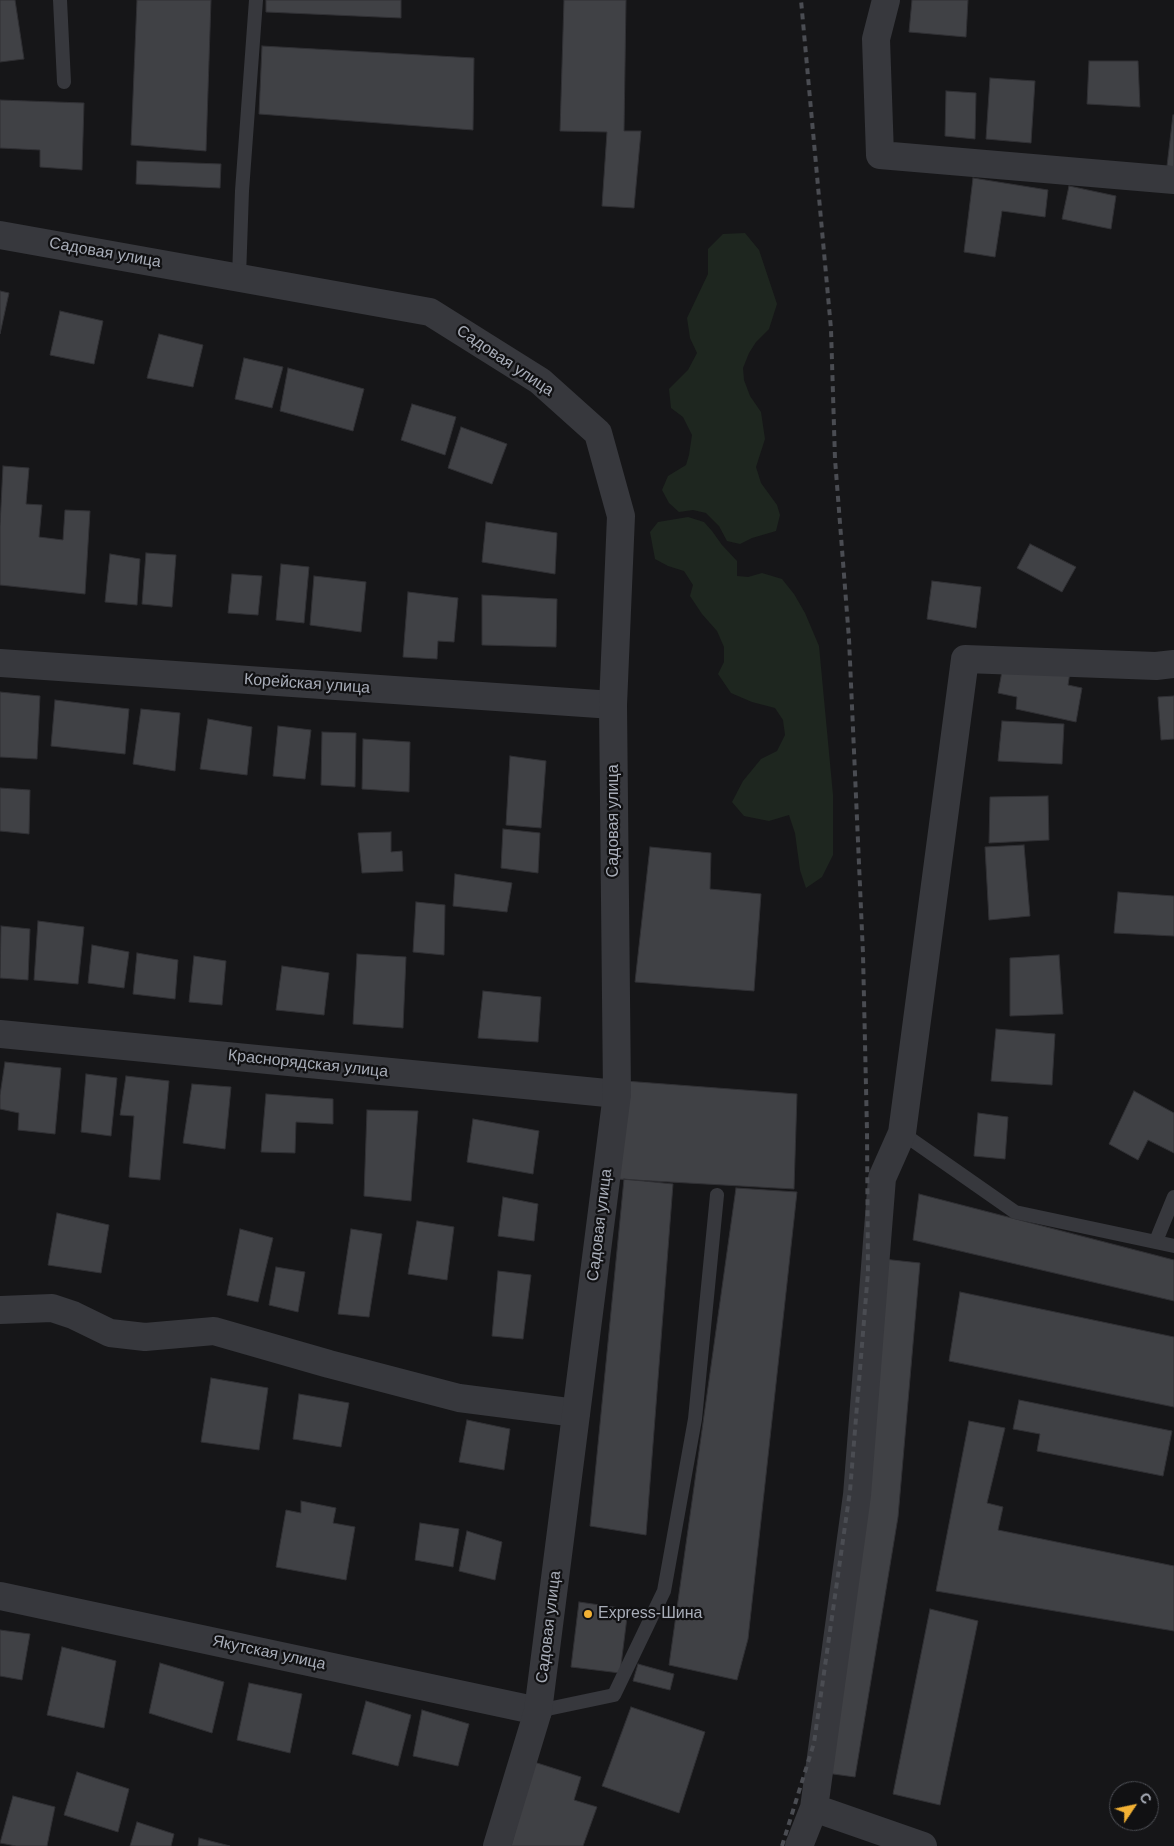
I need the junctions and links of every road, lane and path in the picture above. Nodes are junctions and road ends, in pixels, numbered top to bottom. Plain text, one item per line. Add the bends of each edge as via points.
1 (60, 0) edge
2 (256, 0) edge
3 (886, 0) edge
4 (64, 82) dead end
5 (1174, 180) edge
6 (0, 234) edge
7 (239, 277) junction
8 (0, 663) edge
9 (1174, 664) edge
10 (613, 704) junction
11 (0, 1034) edge
12 (617, 1094) junction
13 (902, 1133) junction
14 (717, 1195) dead end
15 (1174, 1196) edge
16 (1156, 1241) junction
17 (1174, 1246) edge
18 (0, 1310) edge
19 (576, 1413) junction
20 (0, 1596) edge
21 (538, 1711) junction
22 (814, 1808) junction
23 (497, 1846) edge
24 (799, 1846) edge
25 (923, 1846) edge

1 - 4 lane
2 - 7 lane
3 - 5 street via 876,39 880,155
6 - 7 street, Садовая улица
7 - 10 street, Садовая улица via 430,312 540,381 598,433 621,516
8 - 10 street, Корейская улица
9 - 13 street via 965,659
10 - 12 street, Садовая улица
11 - 12 street, Краснорядская улица
12 - 19 street, Садовая улица
13 - 16 lane via 1015,1212
13 - 22 street via 882,1178 857,1495
14 - 21 lane via 695,1420 664,1590 614,1695
15 - 16 lane
16 - 17 lane
18 - 19 street via 52,1308 110,1334 145,1337 214,1331 459,1398
19 - 21 street, Садовая улица
20 - 21 street, Якутская улица
21 - 23 street, Садовая улица
22 - 24 street
22 - 25 street

